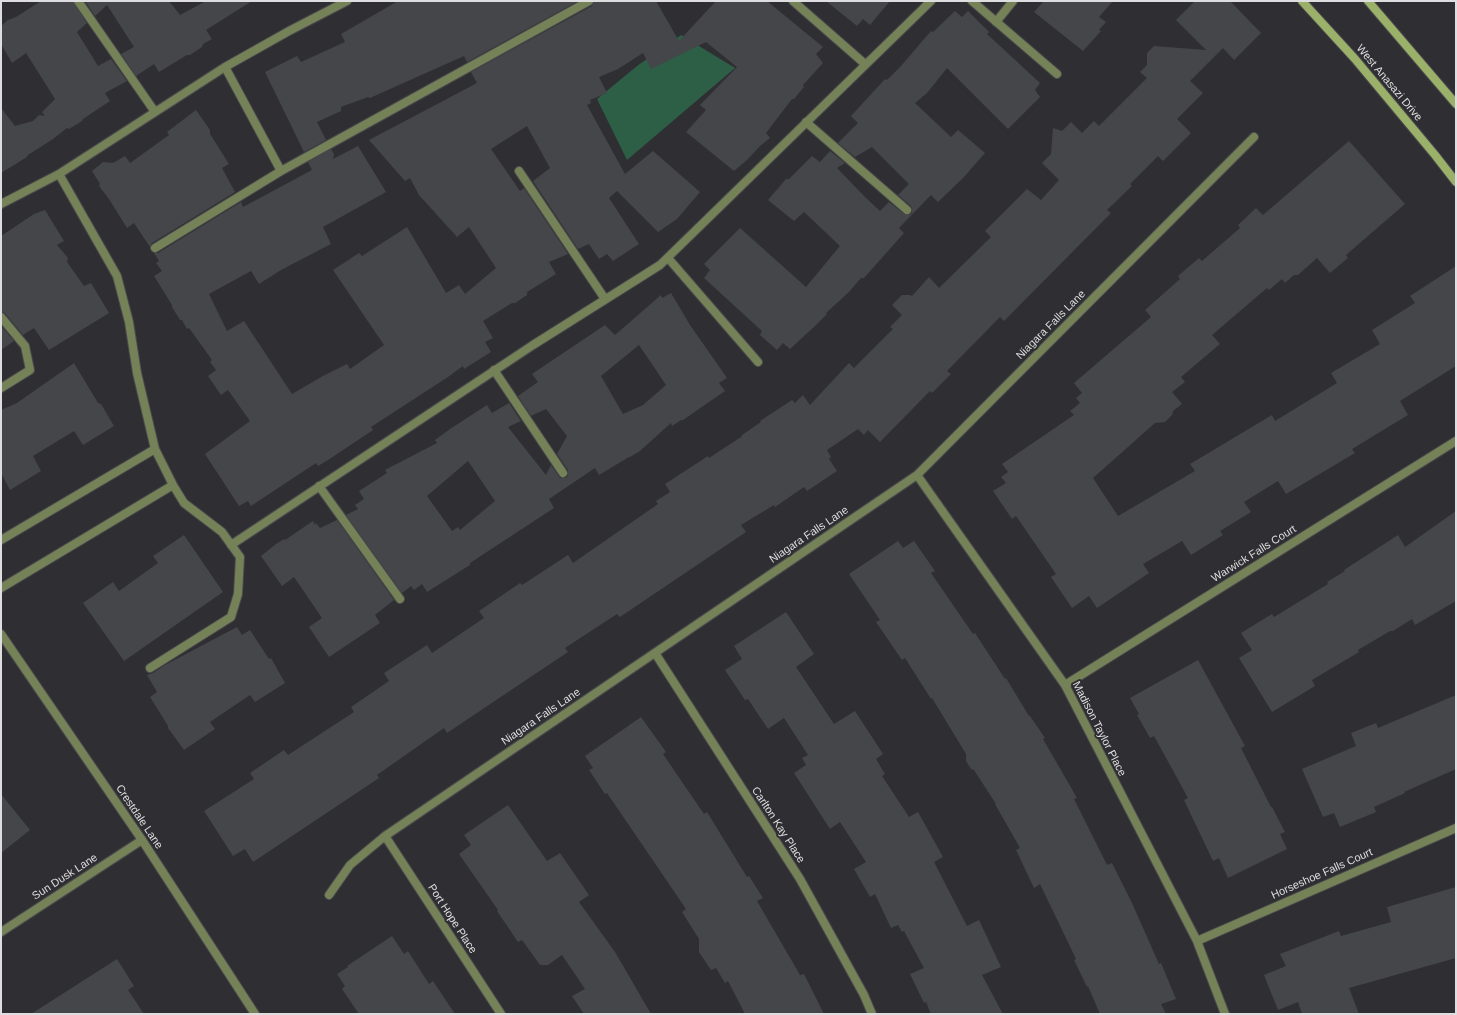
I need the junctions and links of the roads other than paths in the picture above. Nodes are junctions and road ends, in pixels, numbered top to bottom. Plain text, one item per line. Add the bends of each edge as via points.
1 (78, 1) edge
2 (347, 1) edge
3 (589, 1) edge
4 (794, 1) edge
5 (931, 1) edge
6 (972, 1) edge
7 (1013, 1) edge
8 (1302, 1) edge
9 (1368, 1) edge
10 (996, 22) junction
11 (866, 64) junction
12 (225, 67) junction
13 (1057, 74) dead end
14 (1456, 104) edge
15 (155, 112) junction
16 (806, 122) junction
17 (1254, 137) dead end
18 (281, 171) junction
19 (519, 171) dead end
20 (59, 174) junction
21 (1456, 182) edge
22 (1, 204) edge
23 (907, 210) dead end
24 (155, 248) dead end
25 (668, 258) junction
26 (605, 299) junction
27 (1, 317) edge
28 (758, 362) dead end
29 (494, 370) junction
30 (1, 388) edge
31 (1456, 441) edge
32 (155, 449) junction
33 (563, 473) dead end
34 (917, 474) junction
35 (173, 485) junction
36 (319, 486) junction
37 (1, 540) edge
38 (231, 545) junction
39 (1, 588) edge
40 (400, 599) dead end
41 (1, 634) edge
42 (655, 654) junction
43 (150, 668) dead end
44 (1065, 685) junction
45 (1456, 828) edge
46 (385, 836) junction
47 (142, 840) junction
48 (329, 894) dead end
49 (1, 932) edge
50 (1197, 941) junction
51 (255, 1014) edge
52 (501, 1014) edge
53 (872, 1014) edge
54 (1225, 1014) edge

1 - 15 street
2 - 12 street
3 - 18 street
4 - 11 street
5 - 11 street
6 - 10 street
7 - 10 street
8 - 21 main road, West Anasazi Drive via 1355,59
9 - 14 main road
10 - 13 street
11 - 16 street
12 - 15 street
12 - 18 street
15 - 20 street
16 - 23 street
16 - 25 street
17 - 34 street, Niagara Falls Lane
18 - 24 street
19 - 26 street
20 - 22 street
20 - 32 street via 117,276
25 - 26 street
25 - 28 street
26 - 29 street
27 - 30 street via 25,346 30,370
29 - 33 street
29 - 36 street
31 - 44 street, Warwick Falls Court
32 - 35 street
32 - 37 street
34 - 42 street, Niagara Falls Lane
34 - 44 street, Madison Taylor Place
35 - 38 street via 184,503 222,532
35 - 39 street
36 - 38 street
36 - 40 street
38 - 43 street via 240,557 238,594 231,617
41 - 47 street, Crestdale Lane
42 - 46 street, Niagara Falls Lane
42 - 53 street, Carlton Kay Place via 800,880
44 - 50 street, Madison Taylor Place
45 - 50 street, Horseshoe Falls Court
46 - 48 street, Niagara Falls Lane via 350,865
46 - 52 street, Port Hope Place
47 - 49 street, Sun Dusk Lane
47 - 51 street, Crestdale Lane
50 - 54 street, Madison Taylor Place

